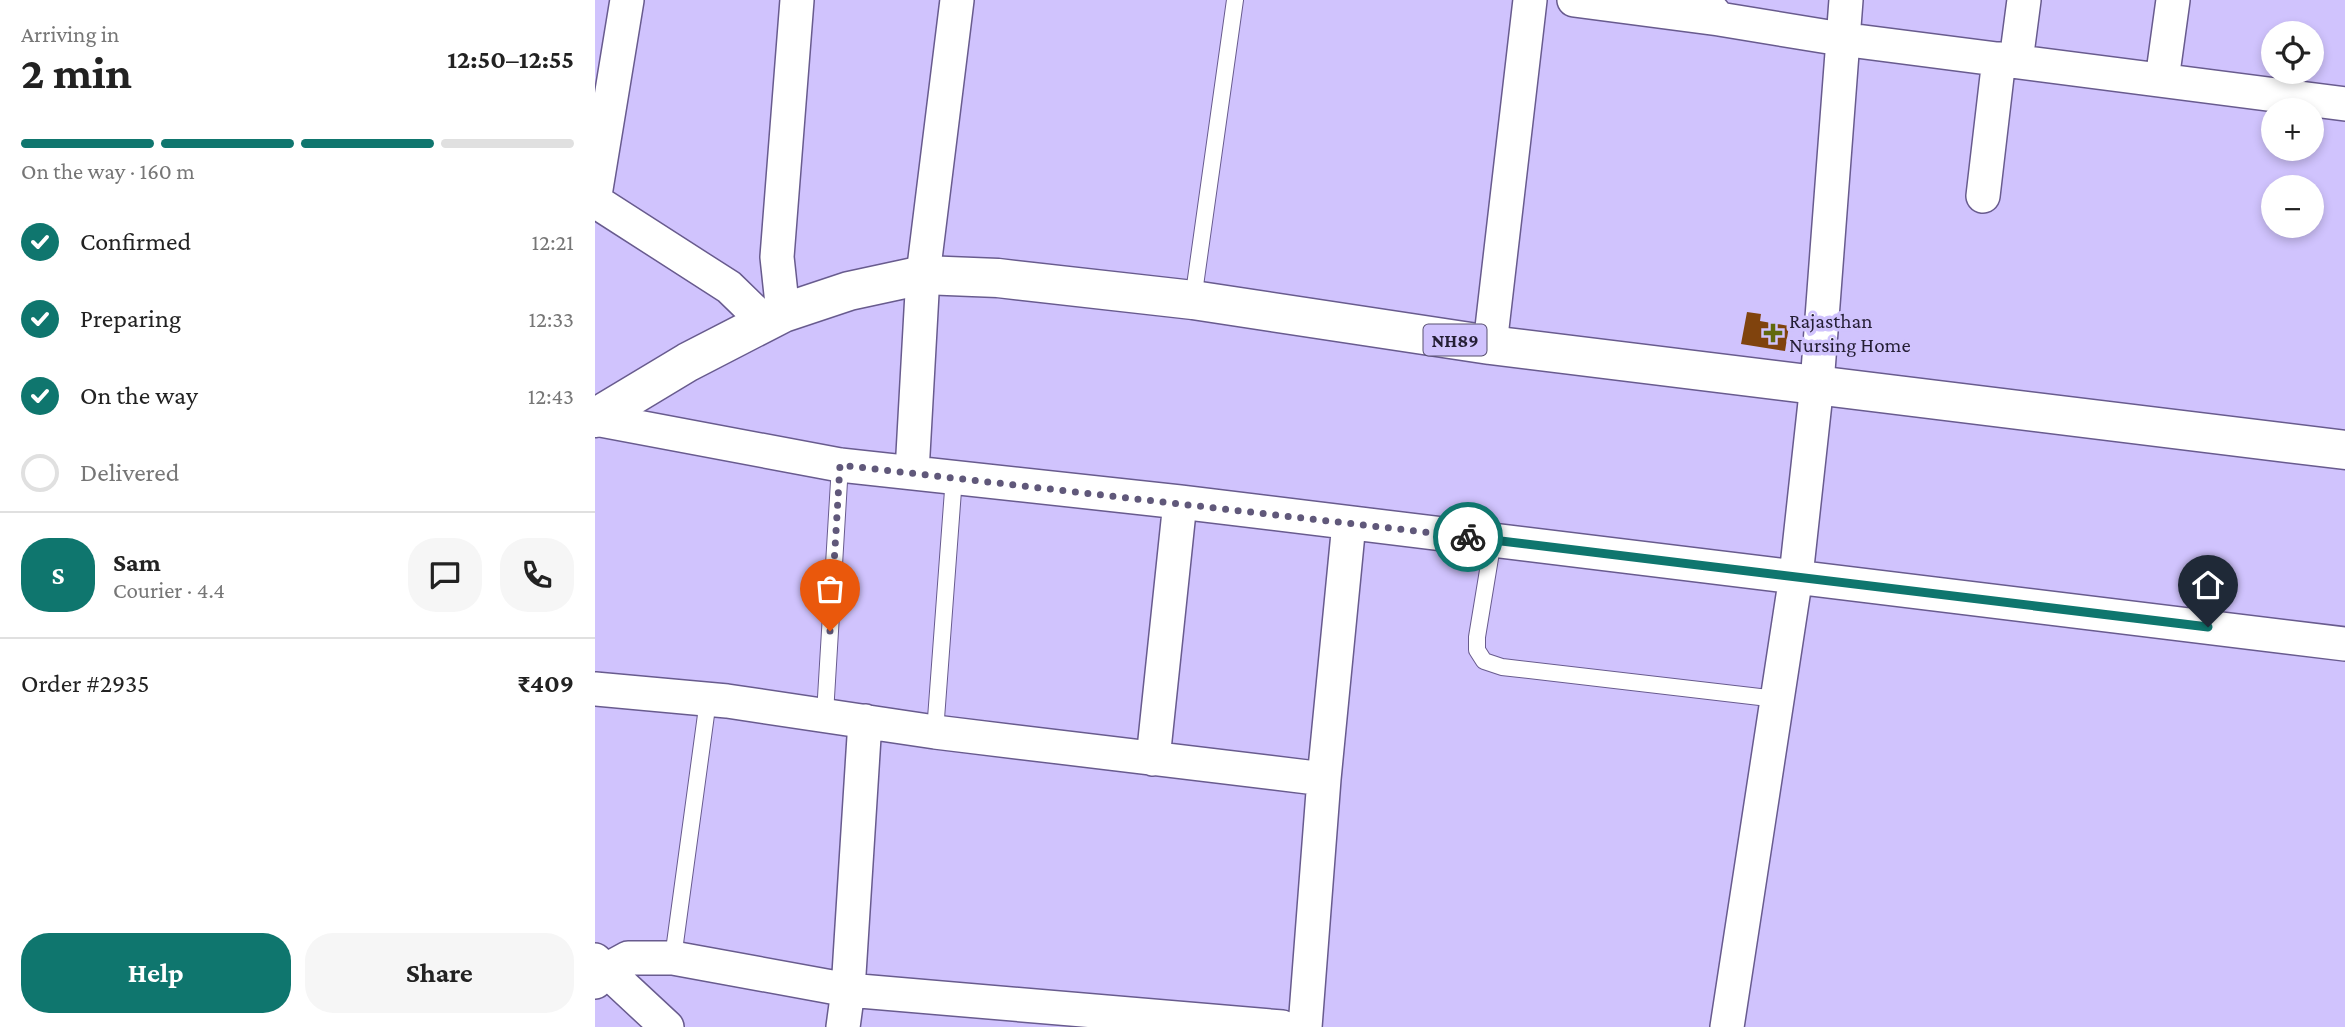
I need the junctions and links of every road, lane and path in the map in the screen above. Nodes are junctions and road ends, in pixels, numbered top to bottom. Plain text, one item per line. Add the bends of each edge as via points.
1 (627, 0) edge
2 (797, 0) edge
3 (957, 0) edge
4 (1235, 0) edge
5 (1530, 0) edge
6 (1574, 0) edge
7 (1846, 0) edge
8 (2024, 0) edge
9 (2173, 0) edge
10 (1711, 9) edge
11 (1841, 39) junction
12 (2007, 60) junction
13 (2162, 80) junction
14 (2345, 104) edge
15 (595, 195) edge
16 (1983, 196) dead end
17 (595, 201) edge
18 (923, 275) junction
19 (1193, 300) junction
20 (774, 318) junction
21 (1490, 345) junction
22 (1817, 384) junction
23 (595, 419) edge
24 (2345, 450) edge
25 (840, 465) junction
26 (912, 472) junction
27 (954, 477) junction
28 (1180, 502) junction
29 (1349, 523) junction
30 (1493, 540) junction
31 (1796, 576) junction
32 (2345, 644) edge
33 (595, 689) edge
34 (1777, 699) junction
35 (708, 700) junction
36 (825, 714) junction
37 (865, 721) junction
38 (935, 732) junction
39 (1153, 758) junction
40 (1324, 779) junction
41 (673, 958) junction
42 (599, 971) edge
43 (848, 990) junction
44 (667, 1027) edge
45 (843, 1027) edge
46 (1282, 1027) edge
47 (1305, 1027) edge
48 (1727, 1027) edge

1 - 15 street
2 - 20 street
3 - 18 street
4 - 19 lane
5 - 21 street
6 - 10 street
7 - 11 street
8 - 12 street
9 - 13 street
10 - 11 street
11 - 12 street
11 - 22 street
12 - 13 street
12 - 16 street
13 - 14 street
17 - 20 street
18 - 19 main road, NH89 via 998,278
18 - 20 main road, NH89 via 849,291
18 - 26 street
19 - 21 main road, NH89
20 - 23 main road, NH89 via 688,362
21 - 22 main road, NH89
22 - 24 main road, NH89
22 - 31 street
23 - 25 street
25 - 26 street
25 - 36 lane
26 - 27 street
27 - 28 street
27 - 38 lane
28 - 29 street
28 - 39 street
29 - 30 street
29 - 40 street
30 - 31 street
30 - 34 lane via 1477,637 1483,661 1502,667
31 - 32 street
31 - 34 street
33 - 35 street
34 - 48 street
35 - 36 street
35 - 41 lane
36 - 37 street
37 - 38 street
37 - 43 street
38 - 39 street
39 - 40 street
40 - 47 street
41 - 42 street via 628,958
41 - 43 street
42 - 44 street
43 - 45 street
43 - 46 street

